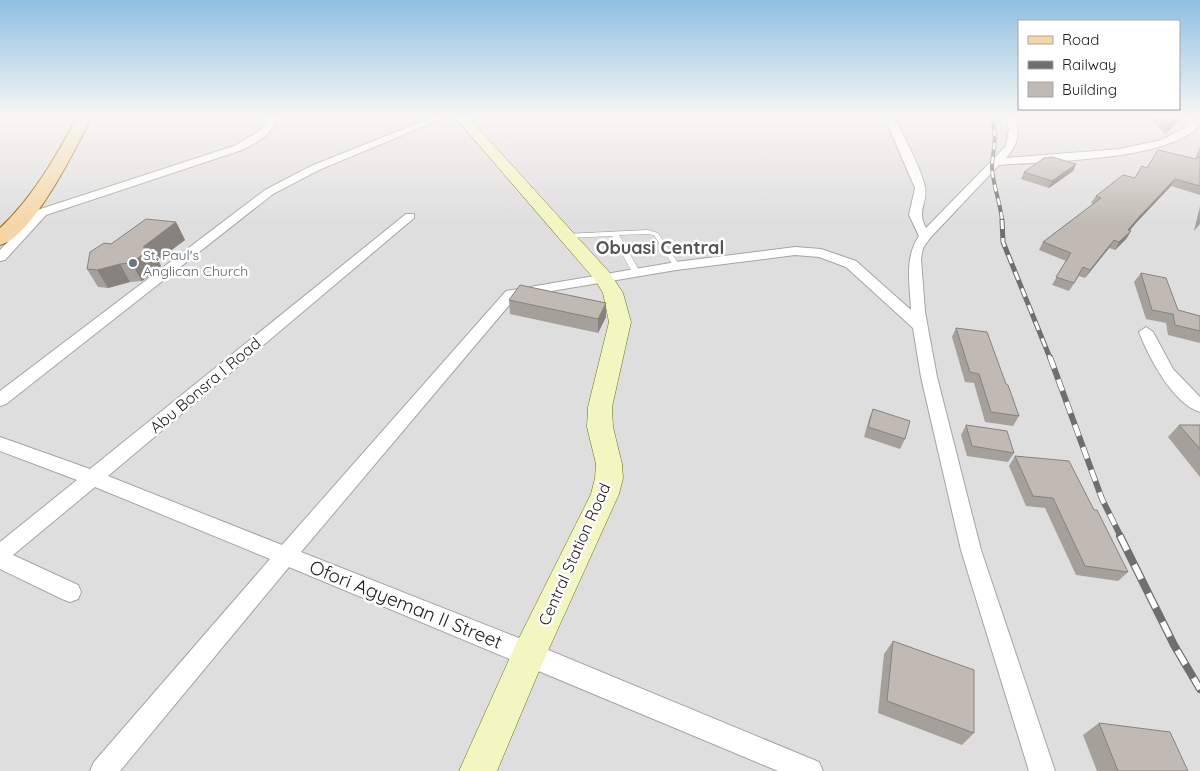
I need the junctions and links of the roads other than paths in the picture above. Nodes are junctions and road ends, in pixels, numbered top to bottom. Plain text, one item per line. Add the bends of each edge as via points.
1 (66, 152) edge
2 (226, 152) edge
3 (354, 152) edge
4 (494, 152) edge
5 (905, 152) edge
6 (1007, 152) edge
7 (1120, 152) edge
8 (999, 162) junction
9 (41, 213) junction
10 (410, 216) dead end
11 (23, 219) junction
12 (614, 233) junction
13 (566, 236) junction
14 (925, 236) junction
15 (0, 239) edge
16 (0, 257) edge
17 (676, 266) junction
18 (636, 272) junction
19 (604, 277) junction
20 (920, 326) junction
21 (1146, 332) dead end
22 (0, 400) edge
23 (1200, 406) edge
24 (0, 444) edge
25 (92, 478) junction
26 (0, 554) edge
27 (287, 556) junction
28 (0, 559) edge
29 (70, 592) dead end
30 (529, 654) junction
31 (103, 771) edge
32 (478, 771) edge
33 (810, 771) edge
34 (1042, 771) edge

1 - 11 main road via 52,179
2 - 9 street
3 - 22 street via 269,192
4 - 13 street, Central Station Road
5 - 14 street via 918,182 914,220
6 - 8 street
7 - 8 street
8 - 14 street
9 - 11 street
9 - 16 street
10 - 25 street, Abu Bonsra I Road
11 - 15 main road
12 - 13 lane
12 - 17 lane via 656,234
12 - 18 lane
13 - 19 street, Central Station Road
14 - 20 street via 917,248 915,259
17 - 18 street
17 - 20 street via 795,251 828,255 851,264
18 - 19 street
19 - 27 street via 511,294
19 - 30 street, Central Station Road via 613,293 620,322 600,407 609,478 605,494
20 - 34 street via 929,377 971,550
21 - 23 street via 1154,355 1179,387
24 - 25 street, Ofori Agyeman II Street
25 - 26 street, Abu Bonsra I Road
25 - 27 street, Ofori Agyeman II Street
27 - 30 street, Ofori Agyeman II Street
27 - 31 street
28 - 29 street
30 - 32 street, Central Station Road
30 - 33 street, Ofori Agyeman II Street

